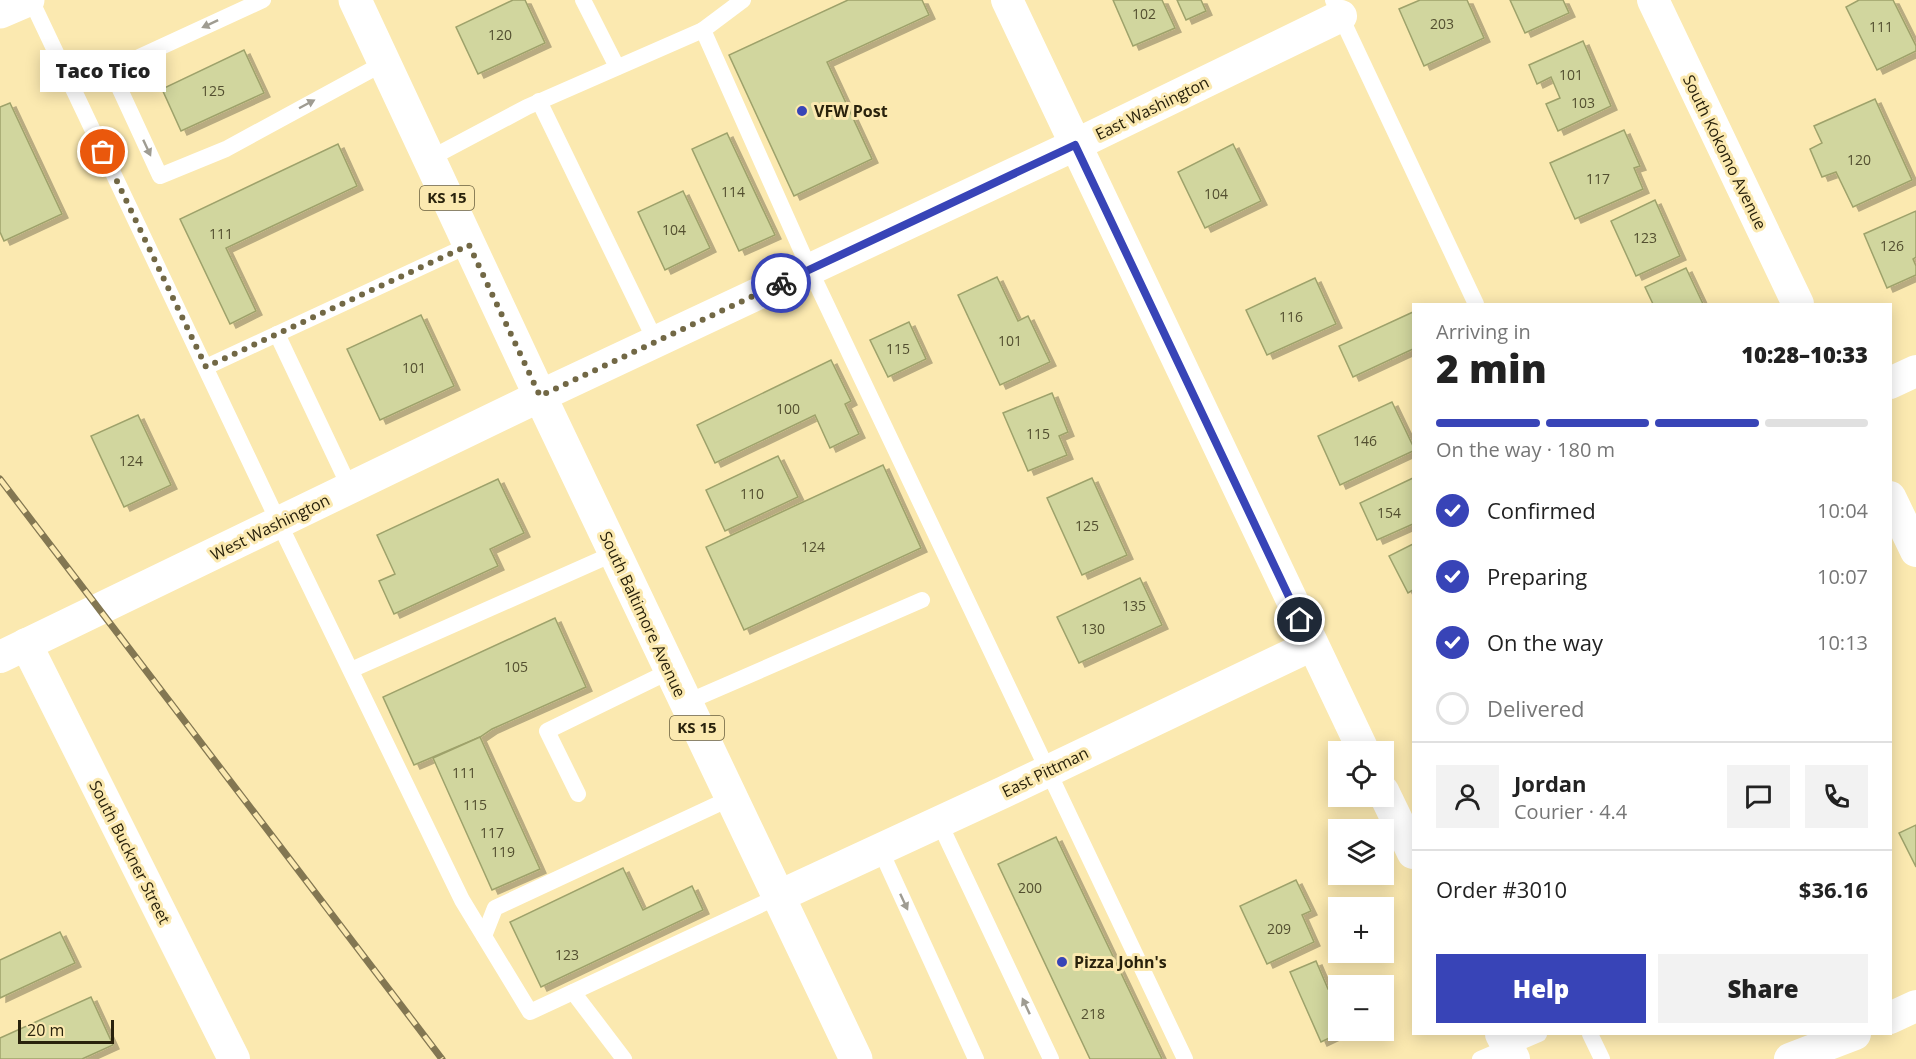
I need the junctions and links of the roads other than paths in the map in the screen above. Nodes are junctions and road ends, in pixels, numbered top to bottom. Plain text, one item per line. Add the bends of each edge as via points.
1 (263, 0) edge
2 (355, 0) edge
3 (583, 0) edge
4 (743, 0) edge
5 (1007, 0) edge
6 (1653, 0) edge
7 (17, 4) edge
8 (1337, 8) edge
9 (703, 30) junction
10 (384, 63) junction
11 (617, 67) junction
12 (539, 101) junction
13 (1075, 145) junction
14 (429, 159) junction
15 (469, 245) junction
16 (810, 270) junction
17 (1476, 303) edge
18 (1798, 303) edge
19 (277, 334) junction
20 (656, 342) junction
21 (206, 367) junction
22 (1916, 371) edge
23 (1892, 382) edge
24 (540, 396) junction
25 (350, 488) junction
26 (1892, 501) edge
27 (279, 523) junction
28 (1916, 551) edge
29 (615, 554) junction
30 (922, 600) dead end
31 (1312, 645) junction
32 (13, 651) edge
33 (351, 670) junction
34 (670, 670) junction
35 (685, 703) junction
36 (1359, 741) edge
37 (1047, 771) junction
38 (578, 794) dead end
39 (730, 798) junction
40 (1391, 807) edge
41 (939, 822) junction
42 (880, 849) junction
43 (1412, 851) edge
44 (777, 897) junction
45 (484, 936) junction
46 (573, 992) junction
47 (1916, 1006) edge
48 (1892, 1017) edge
49 (1536, 1035) edge
50 (1590, 1035) edge
51 (1850, 1035) edge
52 (1822, 1040) edge
53 (1501, 1049) edge
54 (234, 1059) edge
55 (624, 1059) edge
56 (856, 1059) edge
57 (975, 1059) edge
58 (1051, 1059) edge
59 (1185, 1059) edge
60 (1602, 1059) edge
61 (1790, 1059) edge

1 -> 10 lane via 111,70 160,176 225,149
2 - 10 main road, KS 15
3 - 11 lane
4 - 9 lane
5 - 13 street
6 - 18 street, South Kokomo Avenue
7 - 21 lane
8 - 13 street, East Washington
8 - 17 lane
9 - 11 lane
9 - 16 lane
10 - 14 main road, KS 15
11 - 12 lane
12 - 14 lane
12 - 20 lane
13 - 16 street, East Washington
13 - 31 street
14 - 15 main road, KS 15
15 - 19 lane
15 - 24 main road, KS 15
16 - 20 street, East Washington
16 - 37 lane
19 - 21 lane
19 - 25 lane
20 - 24 street, East Washington
21 - 27 lane
22 - 23 street
24 - 25 street, West Washington
24 - 29 main road, South Baltimore Avenue / KS 15
25 - 27 street, West Washington
26 - 28 street
27 - 32 street, West Washington
27 - 33 lane
29 - 33 lane
29 - 34 main road, South Baltimore Avenue / KS 15
30 - 35 lane
31 - 36 street
31 - 37 street, East Pittman
32 - 54 street, South Buckner Street
33 - 45 lane via 462,900
34 - 35 main road, South Baltimore Avenue / KS 15
34 - 38 lane via 547,731
35 - 39 main road, South Baltimore Avenue / KS 15
37 - 41 street, East Pittman
37 - 59 lane
39 - 44 main road, South Baltimore Avenue / KS 15
39 - 45 lane via 495,908
40 - 43 street
41 - 42 street, East Pittman
58 -> 41 lane
42 - 44 street, East Pittman
42 -> 57 lane
44 - 46 lane
44 - 56 main road, South Baltimore Avenue / KS 15
45 - 46 lane via 530,1012
46 - 55 lane
47 - 48 street
49 - 53 lane
50 - 60 lane
51 - 52 street
52 - 61 street

